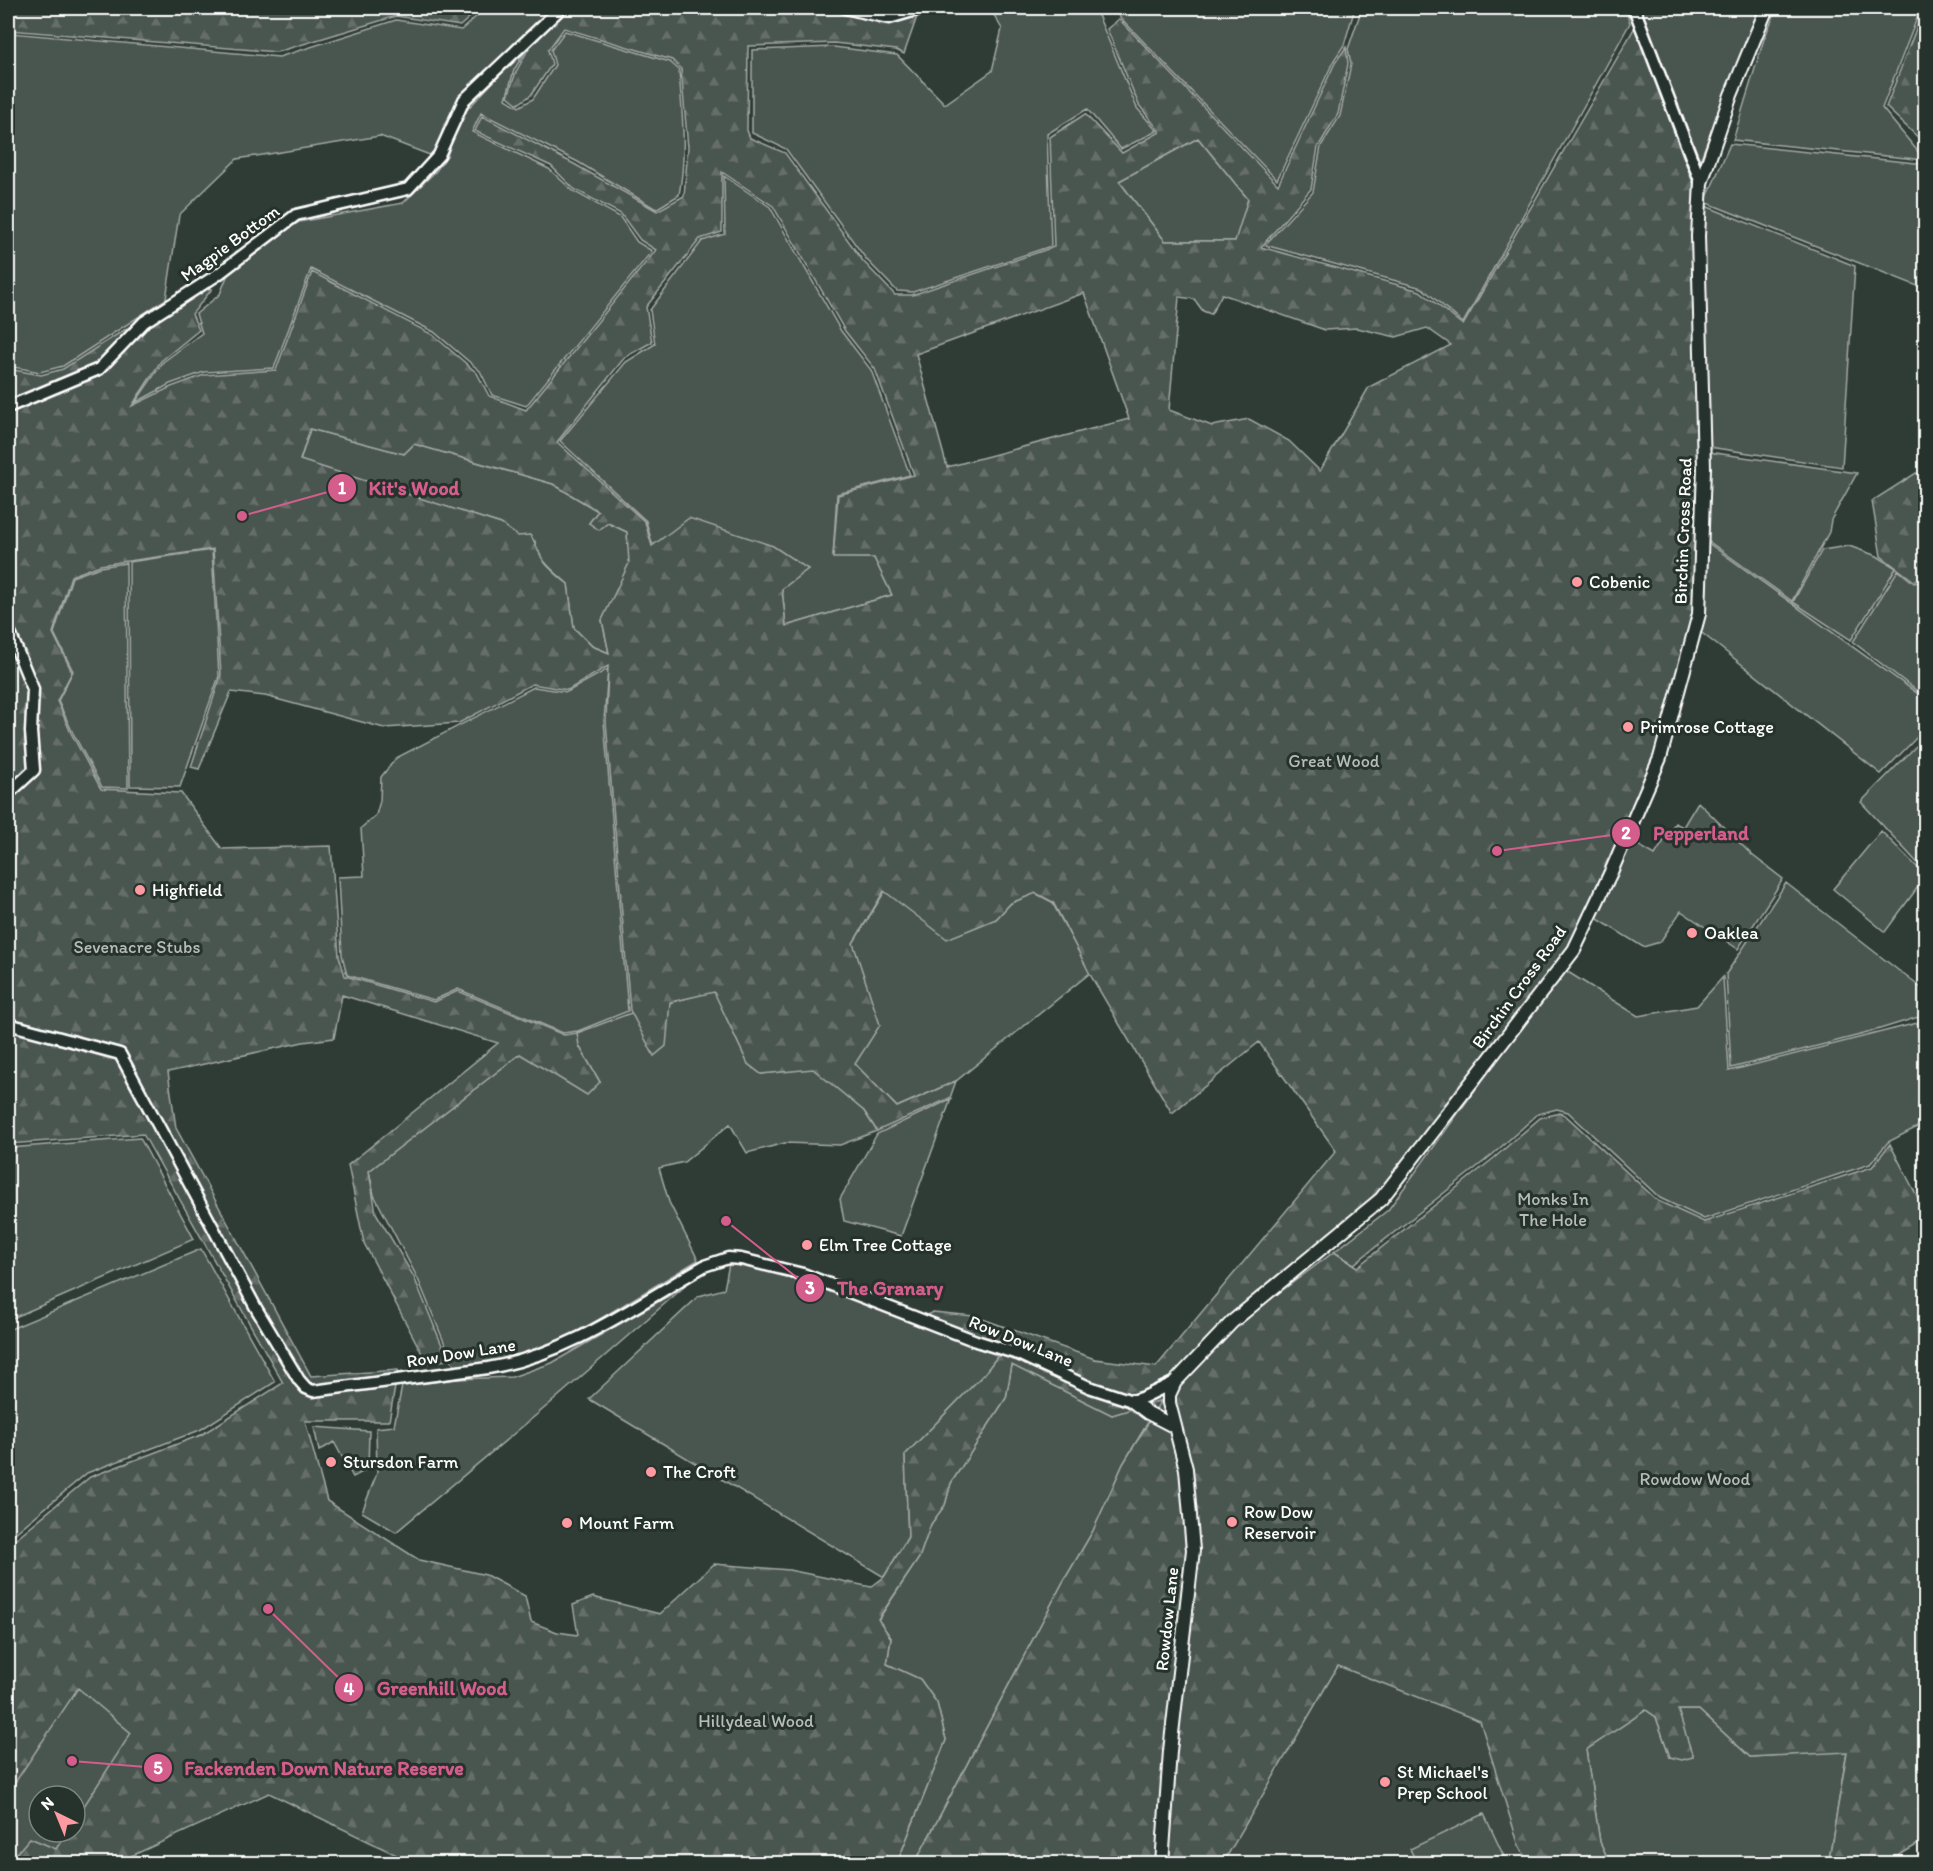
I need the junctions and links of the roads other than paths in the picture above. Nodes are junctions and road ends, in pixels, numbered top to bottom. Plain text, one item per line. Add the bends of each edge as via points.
1 (561, 8) edge
2 (845, 8) edge
3 (922, 8) edge
4 (1634, 8) edge
5 (1767, 8) edge
6 (1701, 183) junction
7 (8, 407) edge
8 (8, 628) edge
9 (8, 794) edge
10 (8, 1024) edge
11 (1175, 1382) junction
12 (1132, 1401) junction
13 (1175, 1427) junction
14 (1162, 1863) edge

1 - 7 street, Magpie Bottom via 464,100 439,155 408,189 296,215 217,275 144,322 99,369
2 - 3 street via 889,18
4 - 6 street
5 - 6 street, Birchin Cross Road
6 - 11 street, Birchin Cross Road via 1698,236 1704,468 1699,614 1660,758 1611,872 1574,950 1381,1199 1232,1322
8 - 9 street via 33,689 34,770
10 - 12 street, Row Dow Lane via 120,1054 256,1308 299,1380 313,1391 488,1368 540,1356 704,1266 728,1258 803,1274
11 - 12 street
11 - 13 street, Rowdow Lane via 1169,1395
12 - 13 street
13 - 14 street, Rowdow Lane via 1186,1469 1192,1550

